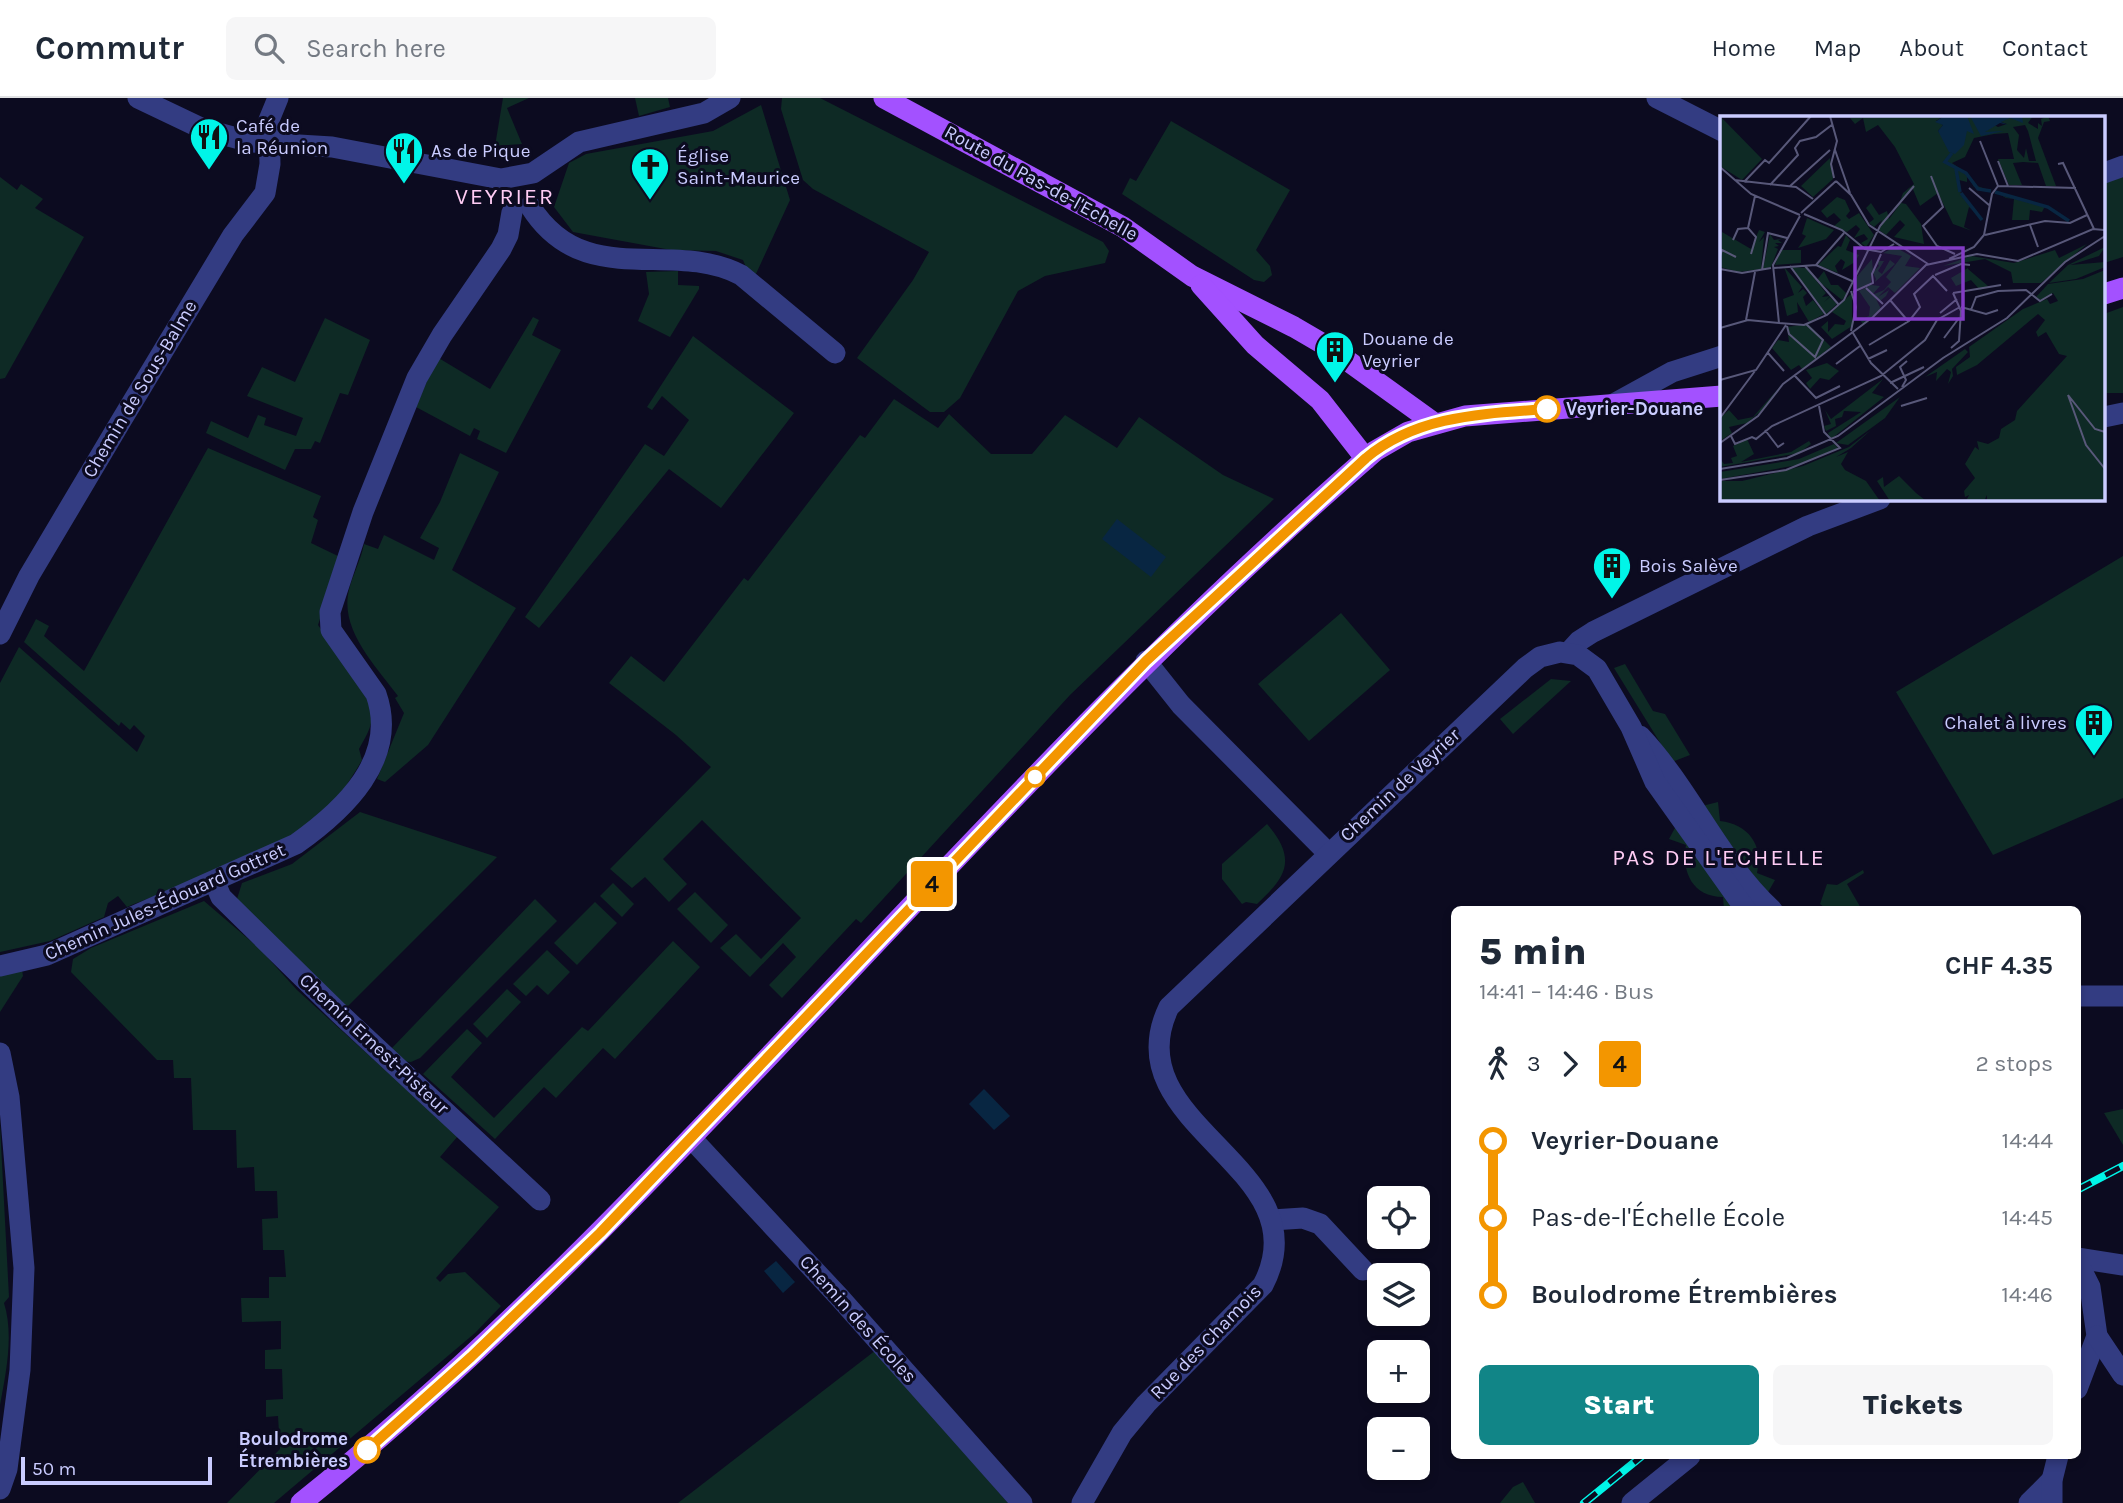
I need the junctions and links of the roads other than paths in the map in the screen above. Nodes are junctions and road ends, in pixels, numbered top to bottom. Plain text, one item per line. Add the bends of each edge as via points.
1 (138, 98) edge
2 (278, 98) edge
3 (730, 98) edge
4 (884, 98) edge
5 (1657, 98) edge
6 (1720, 130) edge
7 (270, 144) junction
8 (2123, 166) edge
9 (2106, 172) edge
10 (533, 173) junction
11 (501, 179) junction
12 (521, 209) junction
13 (1192, 276) junction
14 (2123, 288) edge
15 (2106, 293) edge
16 (835, 354) dead end
17 (1720, 357) edge
18 (1720, 396) edge
19 (1610, 406) junction
20 (1434, 423) junction
21 (1366, 458) junction
22 (1877, 500) edge
23 (0, 634) edge
24 (1569, 652) junction
25 (1146, 661) junction
26 (1631, 727) junction
27 (1328, 853) junction
28 (215, 883) junction
29 (1742, 906) edge
30 (1768, 906) edge
31 (0, 966) edge
32 (2081, 996) edge
33 (2123, 996) edge
34 (0, 1053) edge
35 (691, 1138) junction
36 (540, 1200) dead end
37 (1272, 1220) junction
38 (2081, 1260) edge
39 (2123, 1265) edge
40 (2081, 1268) edge
41 (1363, 1270) dead end
42 (2097, 1336) junction
43 (2123, 1375) edge
44 (2081, 1378) edge
45 (1686, 1459) edge
46 (2057, 1459) edge
47 (2052, 1480) junction
48 (0, 1489) edge
49 (301, 1503) edge
50 (1022, 1503) edge
51 (1082, 1503) edge
52 (1632, 1503) edge
53 (2029, 1503) edge
54 (2052, 1503) edge

1 - 7 street via 203,129
2 - 7 street, Chemin de Sous-Balme via 270,120
3 - 10 street via 704,113 579,142
4 - 13 main road, Route du Pas-de-l'Echelle via 1113,221
5 - 6 street
7 - 11 street via 332,147
7 - 23 street, Chemin de Sous-Balme via 264,193 233,235 102,453
8 - 9 street
10 - 11 street
10 - 12 street, Chemin Jules-Édouard Gottret
11 - 12 street via 502,195
12 - 16 street via 559,239 596,254 729,269
12 - 28 street, Chemin Jules-Édouard Gottret via 501,249 417,378 330,612 331,631 380,705 381,740 370,771 322,826 296,844
13 - 20 main road, Route du Pas-de-l'Echelle via 1321,343
13 - 21 main road, Route du Pas-de-l'Echelle via 1255,345 1320,400
14 - 15 main road
17 - 19 street via 1672,372
18 - 19 main road
19 - 20 main road via 1480,414
20 - 21 main road via 1408,432
21 - 25 main road
22 - 24 street via 1808,526 1593,632
24 - 26 street via 1597,669
24 - 27 street, Chemin de Veyrier via 1552,652 1531,662
25 - 27 street, Chemin de Veyrier via 1181,705
25 - 35 main road
26 - 29 street via 1656,782
26 - 30 street via 1665,764
27 - 37 street, Rue des Chamois via 1183,992 1169,1007 1159,1033 1158,1060 1167,1084 1261,1198
28 - 31 street, Chemin Jules-Édouard Gottret via 47,955
28 - 36 street, Chemin Ernest-Pisteur via 221,897 338,1012
32 - 33 street
34 - 48 street via 9,1097 24,1268 20,1370 7,1469
35 - 49 main road via 471,1357
35 - 50 street, Chemin des Écoles
37 - 41 street via 1303,1218 1320,1224
37 - 51 street, Rue des Chamois via 1275,1247 1263,1285 1146,1404 1122,1433
38 - 39 street
40 - 42 street via 2090,1287
42 - 43 street
42 - 44 street
45 - 52 street
46 - 47 street
47 - 53 street
47 - 54 street

